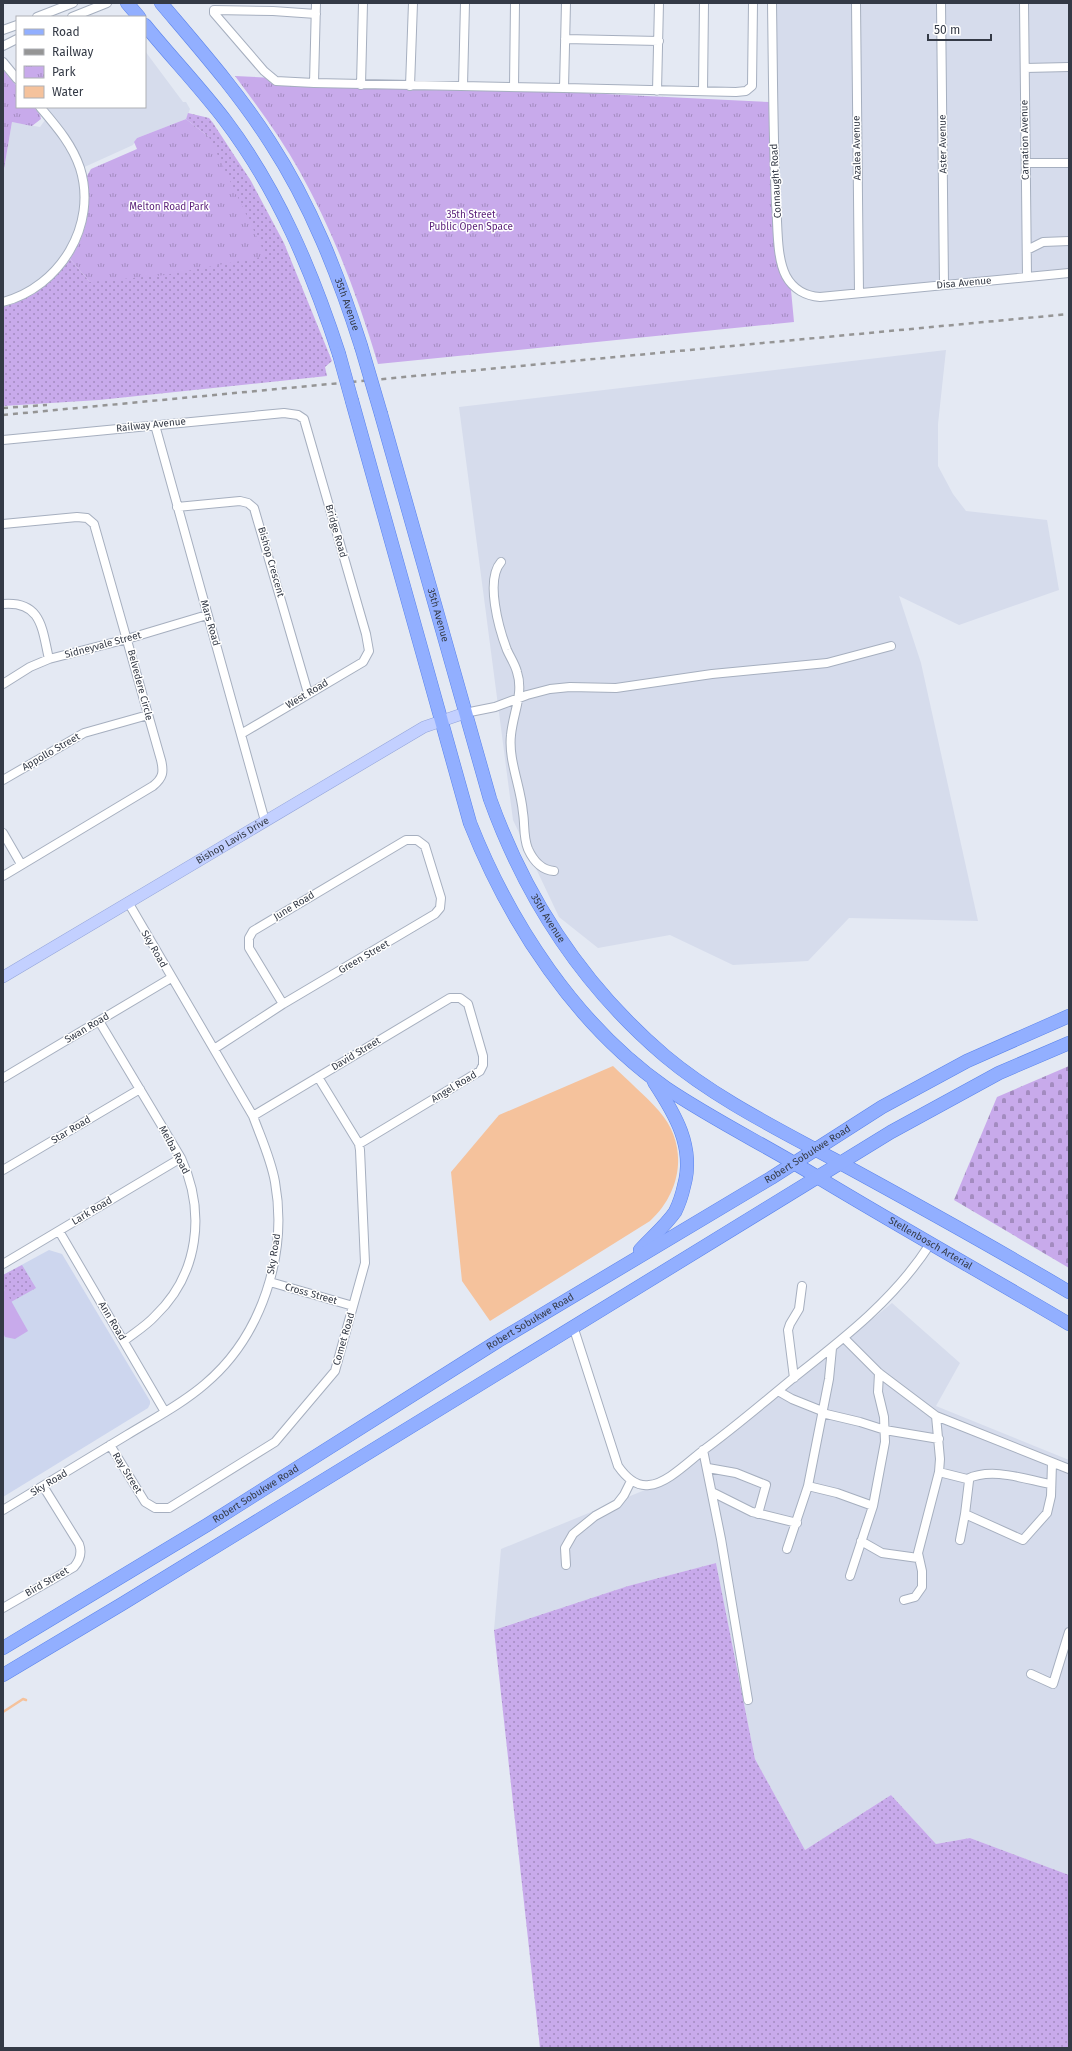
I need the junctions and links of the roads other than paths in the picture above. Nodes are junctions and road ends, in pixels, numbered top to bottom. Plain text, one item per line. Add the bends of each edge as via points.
1 (73, 3) edge
2 (107, 3) edge
3 (127, 3) edge
4 (161, 3) edge
5 (316, 3) edge
6 (363, 3) edge
7 (413, 3) edge
8 (465, 3) edge
9 (515, 3) edge
10 (566, 3) edge
11 (659, 3) edge
12 (704, 3) edge
13 (753, 3) edge
14 (772, 3) edge
15 (856, 3) edge
16 (941, 3) edge
17 (1024, 3) edge
18 (316, 14) junction
19 (40, 16) edge
20 (74, 16) edge
21 (138, 16) edge
22 (16, 25) edge
23 (146, 26) edge
24 (3, 30) edge
25 (565, 39) junction
26 (16, 40) edge
27 (660, 41) junction
28 (3, 46) edge
29 (3, 62) edge
30 (1069, 67) edge
31 (1024, 68) junction
32 (16, 78) edge
33 (314, 84) junction
34 (361, 85) junction
35 (410, 86) junction
36 (463, 86) junction
37 (514, 87) junction
38 (564, 88) junction
39 (657, 91) junction
40 (703, 92) junction
41 (41, 108) edge
42 (1026, 163) junction
43 (1069, 163) edge
44 (1069, 241) edge
45 (1026, 250) junction
46 (1069, 273) edge
47 (1027, 277) junction
48 (944, 285) junction
49 (859, 293) junction
50 (3, 302) edge
51 (298, 415) joint
52 (155, 425) junction
53 (3, 440) edge
54 (177, 507) junction
55 (3, 524) edge
56 (501, 562) dead end
57 (3, 604) edge
58 (207, 615) junction
59 (127, 639) junction
60 (891, 646) dead end
61 (368, 651) joint
62 (49, 659) junction
63 (3, 684) edge
64 (308, 693) junction
65 (519, 698) junction
66 (465, 713) junction
67 (148, 715) junction
68 (442, 720) junction
69 (241, 734) junction
70 (3, 780) edge
71 (265, 821) junction
72 (3, 833) edge
73 (406, 840) joint
74 (21, 864) junction
75 (554, 871) dead end
76 (3, 876) edge
77 (128, 902) junction
78 (3, 977) edge
79 (171, 978) junction
80 (460, 998) joint
81 (283, 1004) junction
82 (1069, 1016) edge
83 (99, 1021) junction
84 (1069, 1043) edge
85 (214, 1049) junction
86 (650, 1076) junction
87 (318, 1077) junction
88 (3, 1078) edge
89 (140, 1089) junction
90 (253, 1116) junction
91 (359, 1144) junction
92 (814, 1149) junction
93 (181, 1158) junction
94 (792, 1163) junction
95 (840, 1163) junction
96 (3, 1170) edge
97 (818, 1176) junction
98 (59, 1231) junction
99 (930, 1244) junction
100 (629, 1262) junction
101 (3, 1264) edge
102 (270, 1282) junction
103 (802, 1286) dead end
104 (1069, 1292) edge
105 (353, 1306) junction
106 (1069, 1324) edge
107 (573, 1326) junction
108 (844, 1338) junction
109 (124, 1341) junction
110 (832, 1348) junction
111 (879, 1373) junction
112 (794, 1378) junction
113 (778, 1391) junction
114 (165, 1412) junction
115 (822, 1412) junction
116 (936, 1416) junction
117 (885, 1430) junction
118 (939, 1439) junction
119 (110, 1445) junction
120 (703, 1450) junction
121 (1052, 1463) junction
122 (708, 1468) junction
123 (1069, 1469) edge
124 (939, 1472) junction
125 (967, 1479) junction
126 (631, 1481) junction
127 (1050, 1484) junction
128 (43, 1486) junction
129 (808, 1486) junction
130 (712, 1492) junction
131 (145, 1502) joint
132 (874, 1506) junction
133 (3, 1510) edge
134 (758, 1514) junction
135 (965, 1514) junction
136 (797, 1523) junction
137 (960, 1540) dead end
138 (861, 1542) junction
139 (787, 1549) dead end
140 (918, 1558) junction
141 (566, 1565) dead end
142 (850, 1576) dead end
143 (904, 1600) dead end
144 (3, 1608) edge
145 (1069, 1632) edge
146 (3, 1648) edge
147 (3, 1674) edge
148 (1031, 1674) dead end
149 (748, 1700) dead end

1 - 19 street
2 - 20 street
3 - 21 main road
4 - 66 main road, 35th Avenue, bridge via 239,97 285,166 310,212 334,265 362,346
5 - 18 street
6 - 34 street
7 - 35 street
8 - 36 street
9 - 37 street
10 - 25 street
11 - 27 street
12 - 40 street
13 - 40 street via 752,86 746,91
14 - 49 street, Connaught Road via 774,164 778,236 784,271 795,288 810,296
15 - 49 street, Azalea Avenue
16 - 48 street, Aster Avenue
17 - 31 street, Carnation Avenue
18 - 33 street
18 - 33 street via 214,10 264,71 276,81
22 - 24 street
23 - 68 main road, bridge via 225,120 265,180 317,289 339,354
25 - 27 street
25 - 38 street
26 - 28 street
27 - 39 street
29 - 32 street
30 - 31 street
31 - 42 street, Carnation Avenue
33 - 34 street
34 - 35 street
35 - 36 street
36 - 37 street
37 - 38 street
38 - 39 street
39 - 40 street
41 - 50 street via 68,142 77,160 84,188 82,219 72,247 51,275 30,291
42 - 43 street
42 - 45 street, Carnation Avenue
44 - 45 street via 1043,242
45 - 47 street, Carnation Avenue
46 - 47 street, Disa Avenue
47 - 48 street, Disa Avenue
48 - 49 street, Disa Avenue
51 - 52 street, Railway Avenue via 284,413
51 - 61 street, Bridge Road via 307,424 366,634
52 - 53 street, Railway Avenue
52 - 54 street, Mars Road
54 - 58 street, Mars Road
54 - 64 street, Bishop Crescent via 240,501 254,508
55 - 59 street, Belvedere Circle via 77,517 90,520 96,529
56 - 65 street via 495,573 493,585 500,630 518,673
57 - 62 street via 21,604 36,615 41,623
58 - 59 street, Sidneyvale Street
58 - 69 street, Mars Road
59 - 62 street, Sidneyvale Street
59 - 67 street, Belvedere Circle
60 - 65 street via 826,663 712,674 616,688 556,688
61 - 64 street, West Road via 363,662
62 - 63 street, Sidneyvale Street via 30,667
64 - 69 street, West Road
65 - 66 street via 495,707
65 - 75 street via 512,727 511,745 524,812 525,839 534,860 545,869
66 - 68 street, Bishop Lavis Drive
66 - 92 main road, 35th Avenue via 490,800 510,850 550,926 594,984 630,1025 684,1071
67 - 70 street, Appollo Street via 84,733
67 - 74 street, Belvedere Circle via 162,764 163,775 160,780
68 - 71 street, Bishop Lavis Drive via 417,731
68 - 86 main road via 473,830 485,861 524,933 593,1022
69 - 71 street, Mars Road
71 - 77 street, Bishop Lavis Drive
72 - 74 street
73 - 81 street, June Road via 253,930 249,938 250,948
73 - 81 street, Green Street via 417,840 426,846 441,898 440,908 435,914
74 - 76 street, Belvedere Circle
77 - 78 street, Bishop Lavis Drive
77 - 79 street, Sky Road
79 - 83 street, Swan Road
79 - 85 street, Sky Road
80 - 87 street, David Street via 450,998
80 - 91 street, Angel Road via 468,1004 483,1056 480,1072
81 - 85 street, Green Street
82 - 92 main road, Robert Sobukwe Road via 946,1072 882,1107
83 - 88 street, Swan Road
83 - 89 street, Melba Road
84 - 95 main road via 975,1084
85 - 90 street, Sky Road
86 - 94 main road
86 - 100 main road via 670,1106 682,1132 686,1150 686,1178 675,1212
87 - 90 street, David Street
87 - 91 street, Comet Road
89 - 93 street, Melba Road
89 - 96 street, Star Road
90 - 102 street, Sky Road via 275,1181 278,1204 278,1243
91 - 105 street, Comet Road via 366,1254
92 - 94 main road, Robert Sobukwe Road
92 - 95 main road
93 - 98 street, Lark Road
93 - 109 street, Melba Road via 195,1208 192,1253 181,1282 165,1305
94 - 97 main road, Stellenbosch Arterial
94 - 100 main road, Robert Sobukwe Road
95 - 97 main road
95 - 104 main road
97 - 99 main road, Stellenbosch Arterial
97 - 107 main road
98 - 101 street, Lark Road
98 - 109 street, Ann Road
99 - 106 main road, Stellenbosch Arterial
99 - 108 street via 897,1287
100 - 146 main road, Robert Sobukwe Road via 498,1341 207,1525
102 - 105 street, Cross Street
102 - 114 street, Sky Road via 252,1324 225,1364 205,1384
103 - 112 street via 799,1309 788,1330
105 - 131 street, Comet Road via 335,1371 275,1442 169,1508 155,1508
107 - 126 street via 613,1454 618,1466
107 - 147 main road via 122,1604
108 - 110 street
108 - 111 street
109 - 114 street, Ann Road
110 - 112 street
110 - 115 street via 830,1374
111 - 116 street
111 - 117 street via 878,1392
112 - 113 street
113 - 115 street
113 - 120 street via 740,1424
114 - 119 street, Sky Road
115 - 117 street
115 - 129 street
116 - 118 street
116 - 121 street
117 - 118 street
117 - 132 street
118 - 124 street
119 - 128 street, Sky Road
119 - 131 street, Ray Street
120 - 122 street
120 - 126 street via 661,1481 650,1485 640,1485
121 - 123 street
121 - 127 street
122 - 130 street
122 - 134 street via 736,1473 766,1485
124 - 125 street
124 - 140 street via 918,1549
125 - 127 street via 978,1474 992,1473
125 - 135 street via 970,1485
126 - 141 street via 617,1504 595,1516 573,1534 565,1548
127 - 135 street via 1047,1513 1023,1540
128 - 133 street, Sky Road
128 - 144 street, Bird Street via 79,1544 79,1559 74,1567
129 - 132 street
129 - 136 street
130 - 134 street
130 - 149 street
132 - 138 street
134 - 136 street
135 - 137 street
136 - 139 street
138 - 140 street via 882,1553
138 - 142 street
140 - 143 street via 922,1571 922,1587 915,1597
145 - 148 street via 1053,1684

